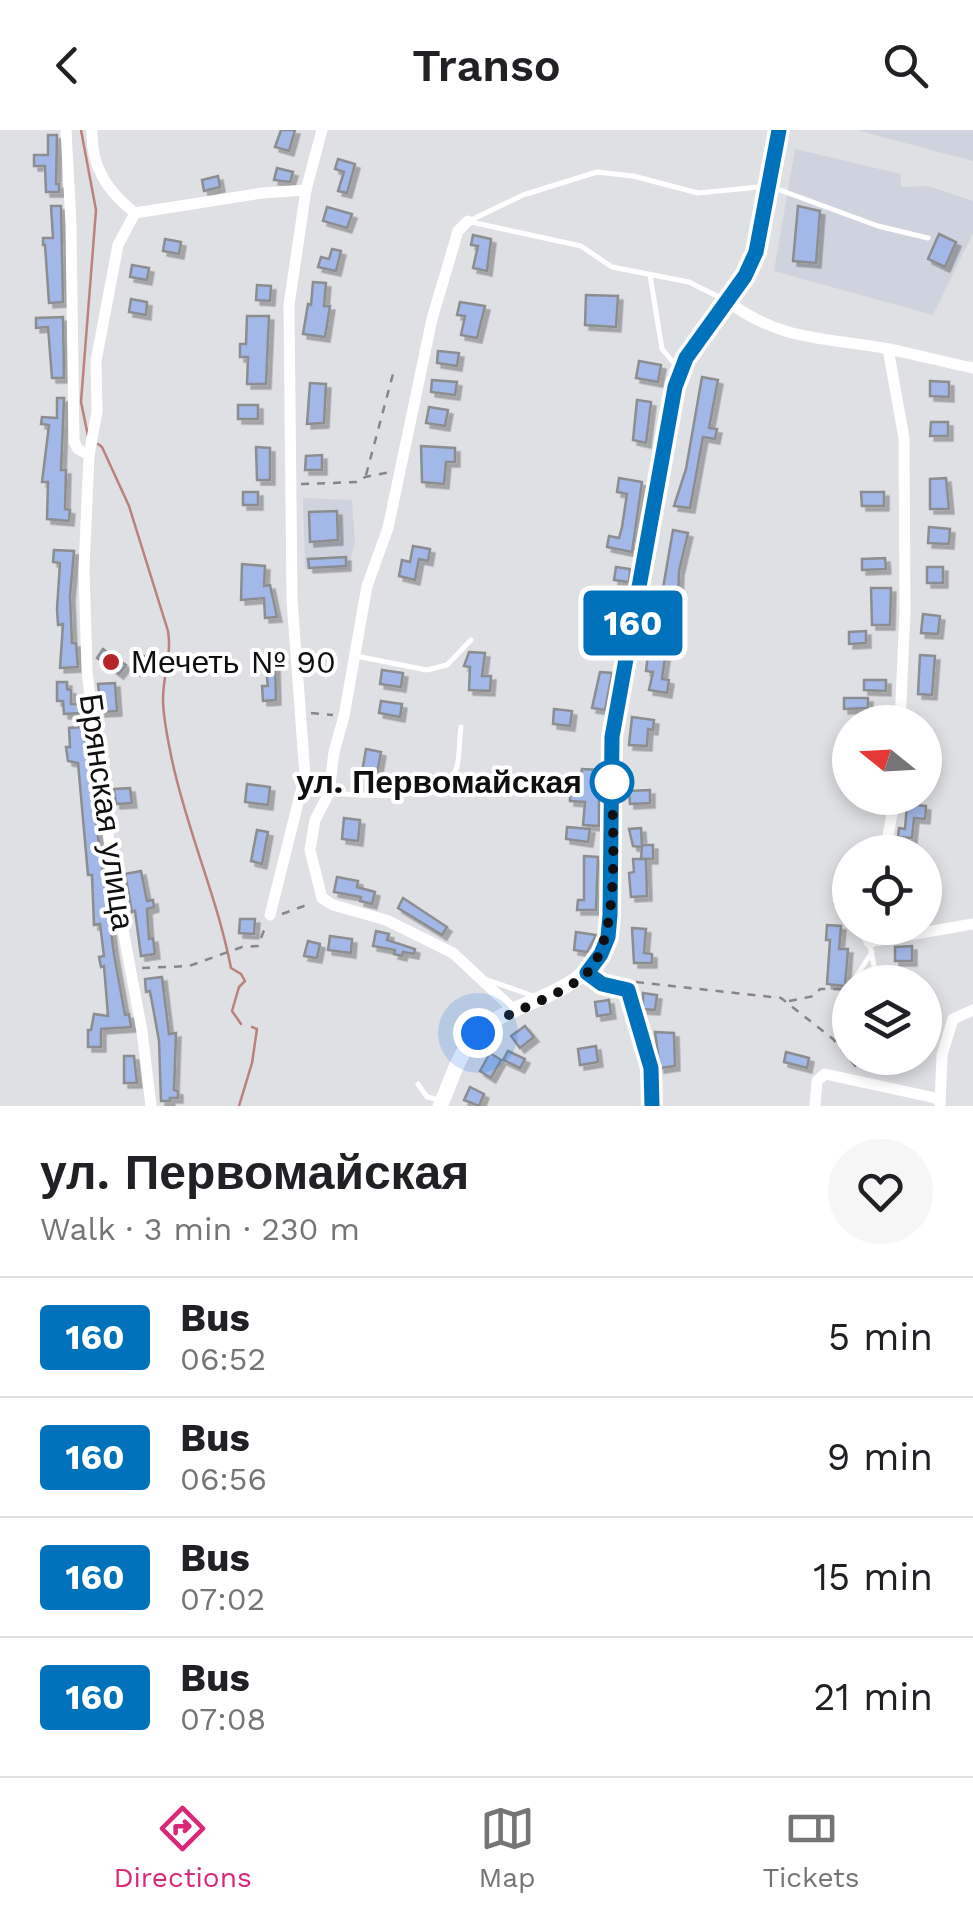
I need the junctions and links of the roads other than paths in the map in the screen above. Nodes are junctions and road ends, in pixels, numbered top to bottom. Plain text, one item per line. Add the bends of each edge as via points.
1 (66, 130) edge
2 (92, 130) edge
3 (322, 130) edge
4 (779, 130) edge
5 (770, 186) junction
6 (306, 190) junction
7 (136, 212) junction
8 (468, 222) junction
9 (928, 238) dead end
10 (650, 274) junction
11 (727, 301) junction
12 (888, 349) junction
13 (973, 368) edge
14 (680, 370) junction
15 (89, 456) junction
16 (470, 640) dead end
17 (356, 656) junction
18 (901, 705) edge
19 (461, 727) dead end
20 (329, 793) junction
21 (270, 915) road end
22 (973, 924) edge
23 (870, 947) junction
24 (862, 965) edge
25 (873, 965) edge
26 (587, 973) junction
27 (478, 976) junction
28 (542, 998) junction
29 (973, 1010) edge
30 (515, 1012) junction
31 (418, 1084) dead end
32 (940, 1102) edge
33 (441, 1103) edge
34 (151, 1106) edge
35 (652, 1106) edge
36 (816, 1106) edge

1 - 15 street, Брянская улица via 74,442
2 - 7 street via 102,181
3 - 6 street
4 - 5 street
5 - 8 lane via 698,194 596,172 523,195
5 - 9 lane
5 - 11 street via 756,252
6 - 7 street
6 - 21 street via 289,305 292,600 304,775
7 - 15 street, Брянская улица via 118,246 96,361
8 - 10 lane via 581,246 612,267
8 - 17 street via 458,232 432,318
10 - 11 lane via 690,282
10 - 14 lane via 662,349
11 - 12 street via 782,332
11 - 14 street
12 - 13 street
12 - 18 street via 904,438
14 - 26 street via 612,737 608,937
15 - 34 street, Брянская улица via 87,670
16 - 17 lane via 447,665 427,670
17 - 20 street
19 - 20 lane via 456,770 443,784 406,794
20 - 27 street via 310,850 322,898 452,952
22 - 23 street
23 - 24 lane
23 - 25 lane
26 - 28 street
26 - 35 street via 628,990 651,1068
27 - 28 lane
27 - 30 street
28 - 30 street
29 - 32 street via 952,1018
30 - 33 street via 468,1045
31 - 33 lane via 427,1098
32 - 36 street via 825,1074 817,1081

